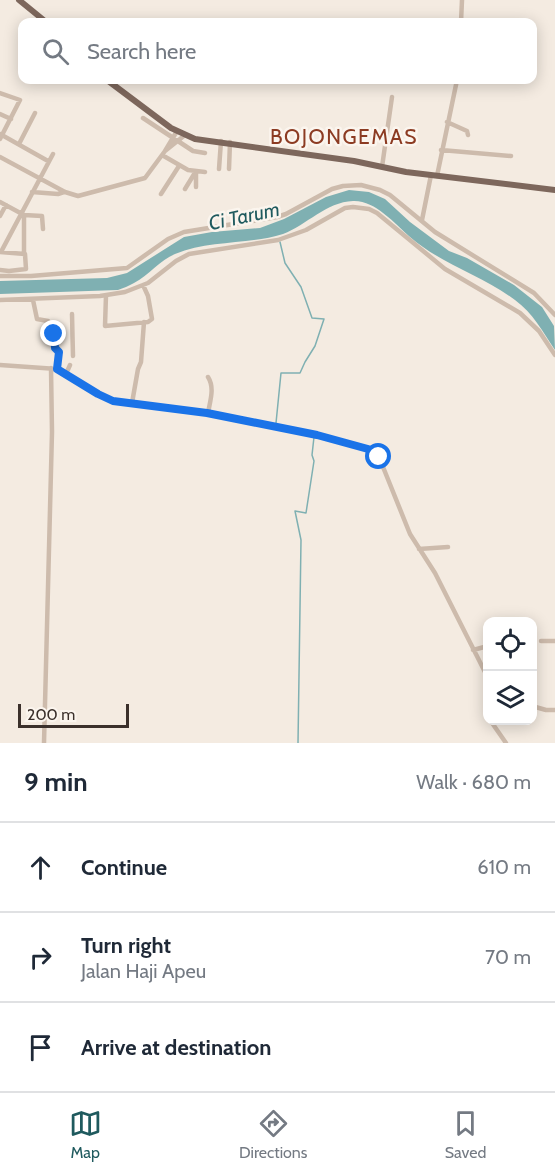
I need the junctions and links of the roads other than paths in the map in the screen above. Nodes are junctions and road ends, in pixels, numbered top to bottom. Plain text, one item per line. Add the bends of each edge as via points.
1 (19, 0) edge
2 (462, 0) edge
3 (41, 18) edge
4 (461, 18) edge
5 (112, 84) edge
6 (456, 84) edge
7 (0, 93) edge
8 (392, 96) dead end
9 (35, 113) dead end
10 (0, 114) edge
11 (143, 118) dead end
12 (11, 119) junction
13 (447, 122) junction
14 (175, 134) junction
15 (185, 135) junction
16 (468, 135) dead end
17 (1, 136) edge
18 (179, 141) junction
19 (221, 141) junction
20 (230, 142) junction
21 (19, 144) junction
22 (441, 150) junction
23 (53, 153) dead end
24 (164, 153) junction
25 (205, 153) dead end
26 (511, 156) dead end
27 (0, 157) edge
28 (48, 161) junction
29 (179, 166) junction
30 (382, 167) junction
31 (219, 169) dead end
32 (229, 169) dead end
33 (196, 171) junction
34 (205, 172) dead end
35 (434, 176) junction
36 (39, 178) junction
37 (196, 187) dead end
38 (186, 189) dead end
39 (555, 190) edge
40 (32, 192) junction
41 (64, 192) junction
42 (161, 194) dead end
43 (0, 202) edge
44 (6, 205) junction
45 (22, 214) junction
46 (0, 216) edge
47 (422, 220) junction
48 (43, 229) dead end
49 (0, 252) edge
50 (24, 254) junction
51 (0, 270) edge
52 (0, 276) edge
53 (144, 285) junction
54 (103, 295) junction
55 (0, 300) edge
56 (33, 300) junction
57 (72, 314) dead end
58 (555, 315) edge
59 (144, 322) junction
60 (555, 355) edge
61 (73, 356) dead end
62 (0, 365) edge
63 (70, 365) dead end
64 (54, 369) junction
65 (66, 374) junction
66 (208, 377) dead end
67 (132, 403) junction
68 (207, 413) junction
69 (448, 547) dead end
70 (419, 549) junction
71 (541, 640) dead end
72 (555, 640) edge
73 (483, 647) edge
74 (473, 650) junction
75 (484, 671) edge
76 (537, 707) edge
77 (555, 710) edge
78 (493, 725) edge
79 (44, 743) edge
80 (506, 743) edge

1 - 3 main road
2 - 4 street
5 - 14 main road
6 - 13 street
7 - 12 street via 20,100
8 - 30 street
9 - 21 street
10 - 12 street
11 - 14 street
12 - 17 street
13 - 16 street
13 - 22 street
14 - 15 main road
14 - 18 street
14 - 24 street
15 - 18 street
15 - 19 main road
17 - 21 street
18 - 24 street
18 - 25 street via 193,151
19 - 20 main road
19 - 31 street
20 - 30 main road
20 - 32 street
21 - 28 street
22 - 26 street
22 - 35 street
23 - 28 street
24 - 29 street
24 - 41 street via 145,178 83,196
27 - 36 street
28 - 36 street
29 - 33 street
29 - 42 street
30 - 35 main road
33 - 34 street
33 - 37 street
33 - 38 street
35 - 39 main road
35 - 47 street
36 - 40 street
36 - 41 street
40 - 41 street
40 - 45 street
43 - 44 street
44 - 45 street
44 - 46 street
45 - 48 street via 41,215
45 - 49 street
45 - 50 street
47 - 52 street via 385,192 353,184 332,189 277,217 175,235 128,267
47 - 58 street via 534,293
49 - 50 street
50 - 51 street via 24,270
53 - 54 street
53 - 59 street via 152,320
53 - 60 street via 189,254 291,236 345,208 361,207 377,213 445,269 520,313 539,331
54 - 56 street
54 - 59 street via 105,326
55 - 56 street
56 - 64 street via 37,319 48,321 53,328 59,352
57 - 61 street
59 - 67 street
62 - 64 street
63 - 65 street
64 - 65 street
64 - 79 street
65 - 67 street via 107,399
66 - 68 street via 212,391
67 - 68 street
68 - 70 street via 317,435 372,451 379,457
69 - 70 street
70 - 74 street
71 - 72 street
73 - 74 street
74 - 75 street
76 - 77 street
78 - 80 street

